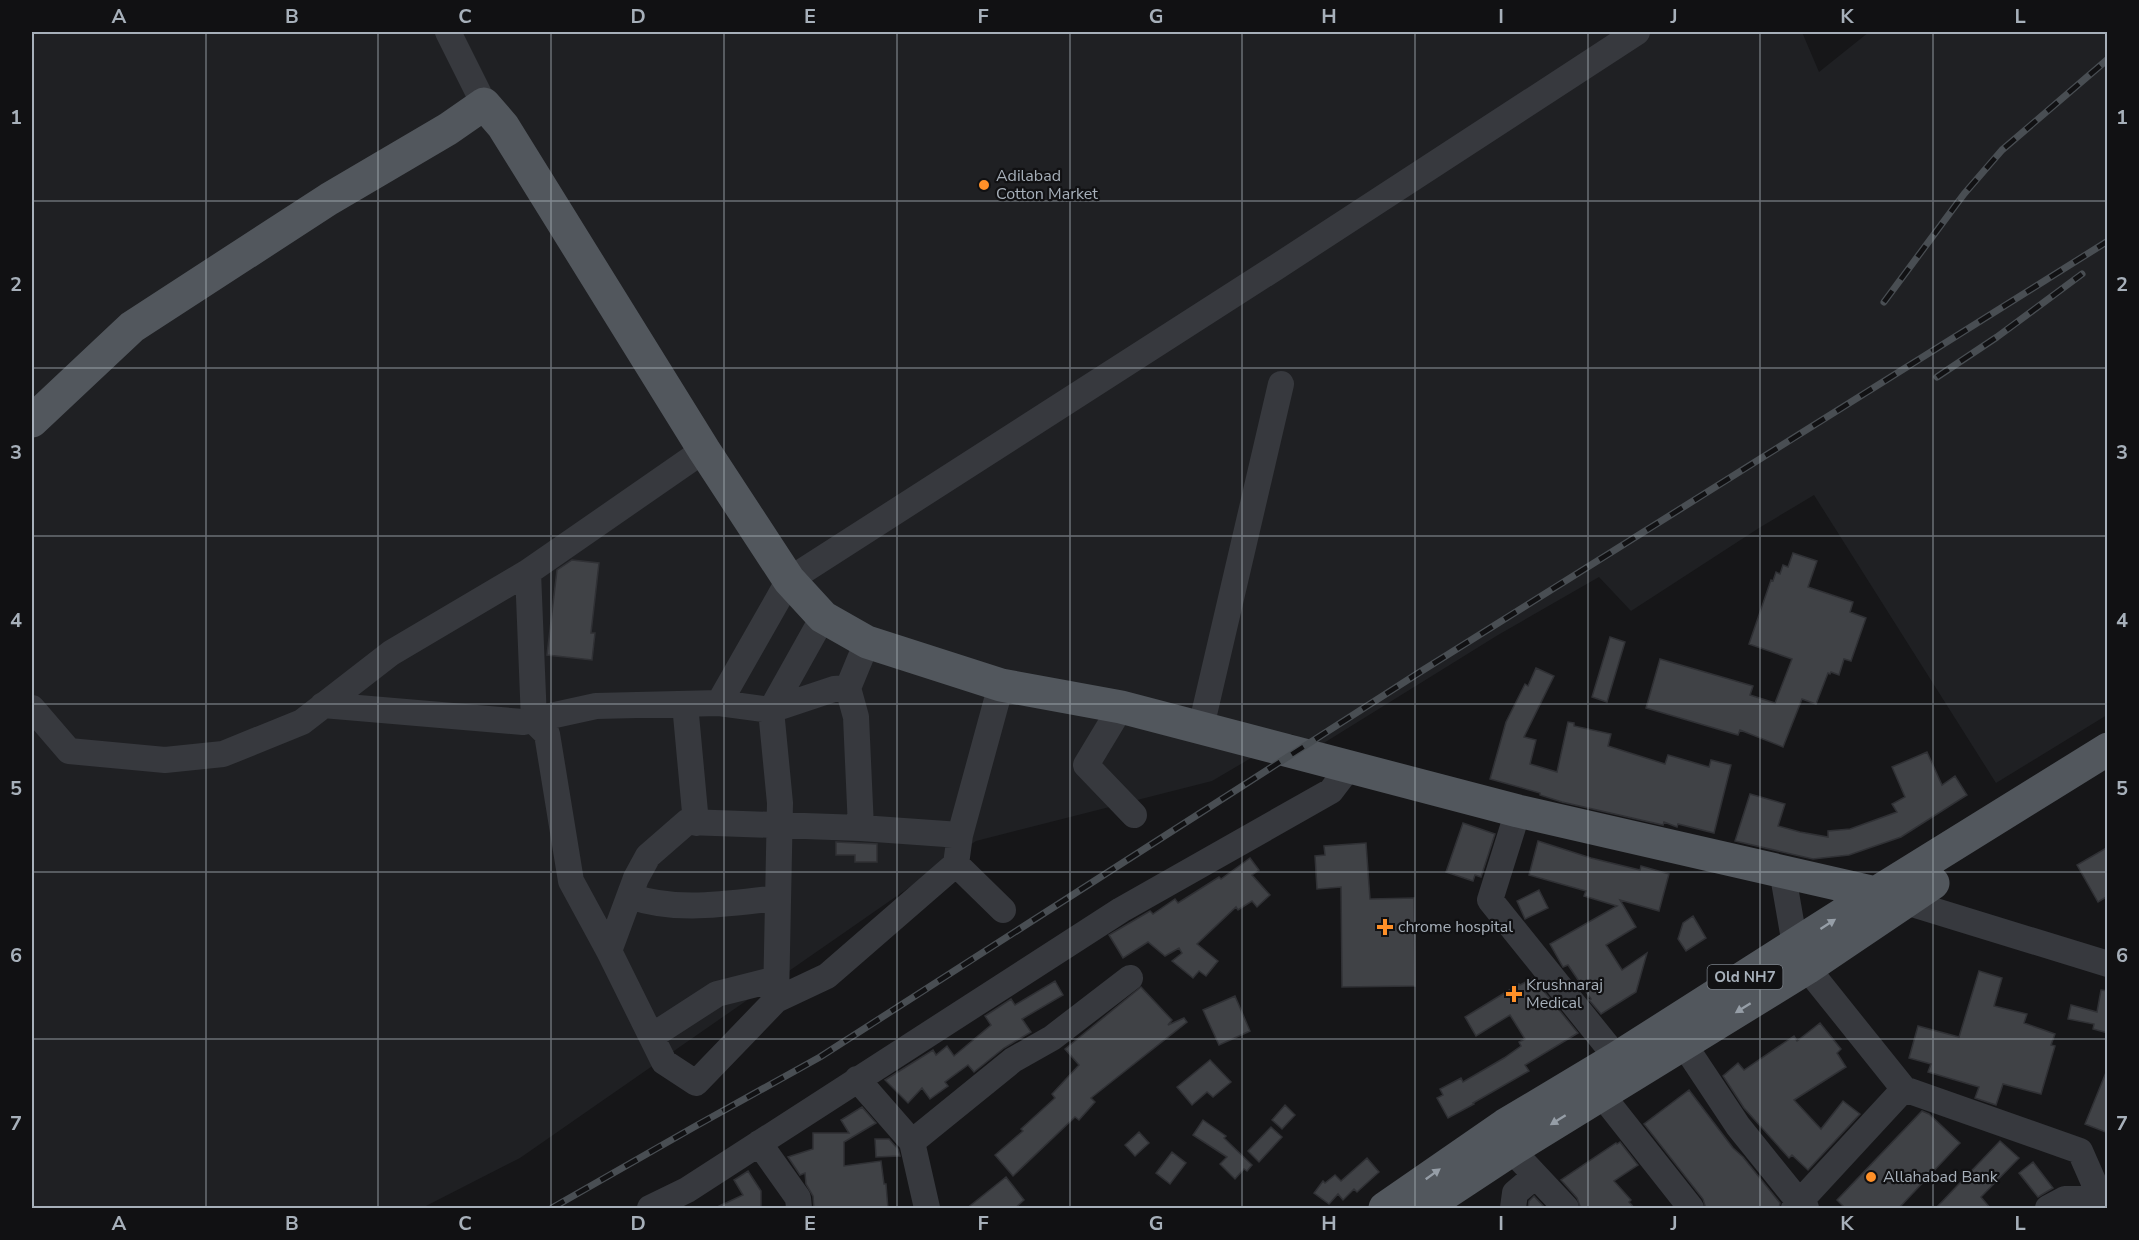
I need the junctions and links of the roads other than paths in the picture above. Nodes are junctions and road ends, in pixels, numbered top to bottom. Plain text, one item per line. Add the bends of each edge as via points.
1 (448, 32) edge
2 (1637, 32) edge
3 (484, 104) junction
4 (1281, 384) dead end
5 (32, 421) edge
6 (704, 450) junction
7 (528, 572) junction
8 (789, 580) junction
9 (823, 617) junction
10 (867, 642) junction
11 (1001, 685) junction
12 (848, 688) junction
13 (719, 703) junction
14 (685, 704) junction
15 (322, 705) junction
16 (1121, 707) junction
17 (32, 708) edge
18 (771, 710) junction
19 (534, 721) junction
20 (1201, 727) junction
21 (2108, 749) edge
22 (1350, 766) junction
23 (2108, 769) edge
24 (1518, 811) junction
25 (1134, 815) dead end
26 (696, 822) junction
27 (779, 824) junction
28 (861, 828) junction
29 (960, 835) junction
30 (956, 864) junction
31 (1782, 870) junction
32 (630, 896) junction
33 (1890, 897) junction
34 (778, 898) junction
35 (1003, 910) dead end
36 (609, 951) junction
37 (1801, 956) junction
38 (2108, 964) edge
39 (1130, 978) dead end
40 (776, 989) junction
41 (1677, 1035) junction
42 (651, 1036) junction
43 (1617, 1058) junction
44 (857, 1079) junction
45 (1904, 1089) junction
46 (1601, 1094) junction
47 (912, 1142) junction
48 (759, 1143) junction
49 (1513, 1149) junction
50 (1535, 1176) junction
51 (2105, 1206) edge
52 (655, 1207) edge
53 (1800, 1207) edge
54 (798, 1209) edge
55 (927, 1209) edge
56 (1385, 1209) edge
57 (1424, 1209) edge
58 (1513, 1209) edge
59 (1566, 1209) edge
60 (1691, 1209) edge
61 (2049, 1209) edge

1 - 3 street
2 - 8 street
3 - 5 main road via 132,327
3 - 6 main road via 504,126
4 - 20 street
6 - 7 street
6 - 8 main road
7 - 15 street via 391,653
7 - 19 street
8 - 9 main road
8 - 13 street
9 - 10 main road
9 - 18 street
10 - 11 main road
10 - 12 street
11 - 16 main road
11 - 29 street
12 - 18 street
12 - 28 street via 856,717
13 - 14 street
13 - 18 street
14 - 19 street via 596,706
14 - 26 street
15 - 17 street via 302,722 223,754 165,760 69,751
15 - 19 street
16 - 20 main road
16 - 25 street via 1086,765
18 - 27 street
19 - 36 street via 547,734 571,881
20 - 22 main road
21 - 33 main road, Old NH7
22 - 24 main road
22 - 44 street via 1331,791 1121,910
23 - 33 main road
24 - 31 main road
24 - 43 street via 1490,900
26 - 27 street
26 - 32 street via 687,822 648,856
27 - 28 street
27 - 34 street
28 - 29 street
29 - 30 street
30 - 35 street
30 - 40 street via 827,976
31 - 33 main road
31 - 37 street
32 - 34 street via 646,902 705,906
32 - 36 street
33 - 37 main road, Old NH7
33 - 38 street
34 - 40 street
36 - 42 street
37 - 41 main road, Old NH7
37 - 45 street
39 - 47 street via 1052,1038 1013,1060
40 - 42 street via 717,993
40 - 42 street via 696,1083 664,1062
41 - 43 main road, Old NH7
41 - 46 main road
41 - 53 street via 1738,1126
56 -> 43 main road, Old NH7 via 1473,1145
44 - 47 street
44 - 48 street
45 - 51 street via 2080,1151
45 - 53 street
46 -> 49 main road
46 - 60 street
47 - 55 street
48 - 52 street
48 - 54 street via 798,1198
49 - 50 street
49 - 57 main road
50 - 58 street via 1515,1193
50 - 59 street
51 - 61 street via 2066,1199

